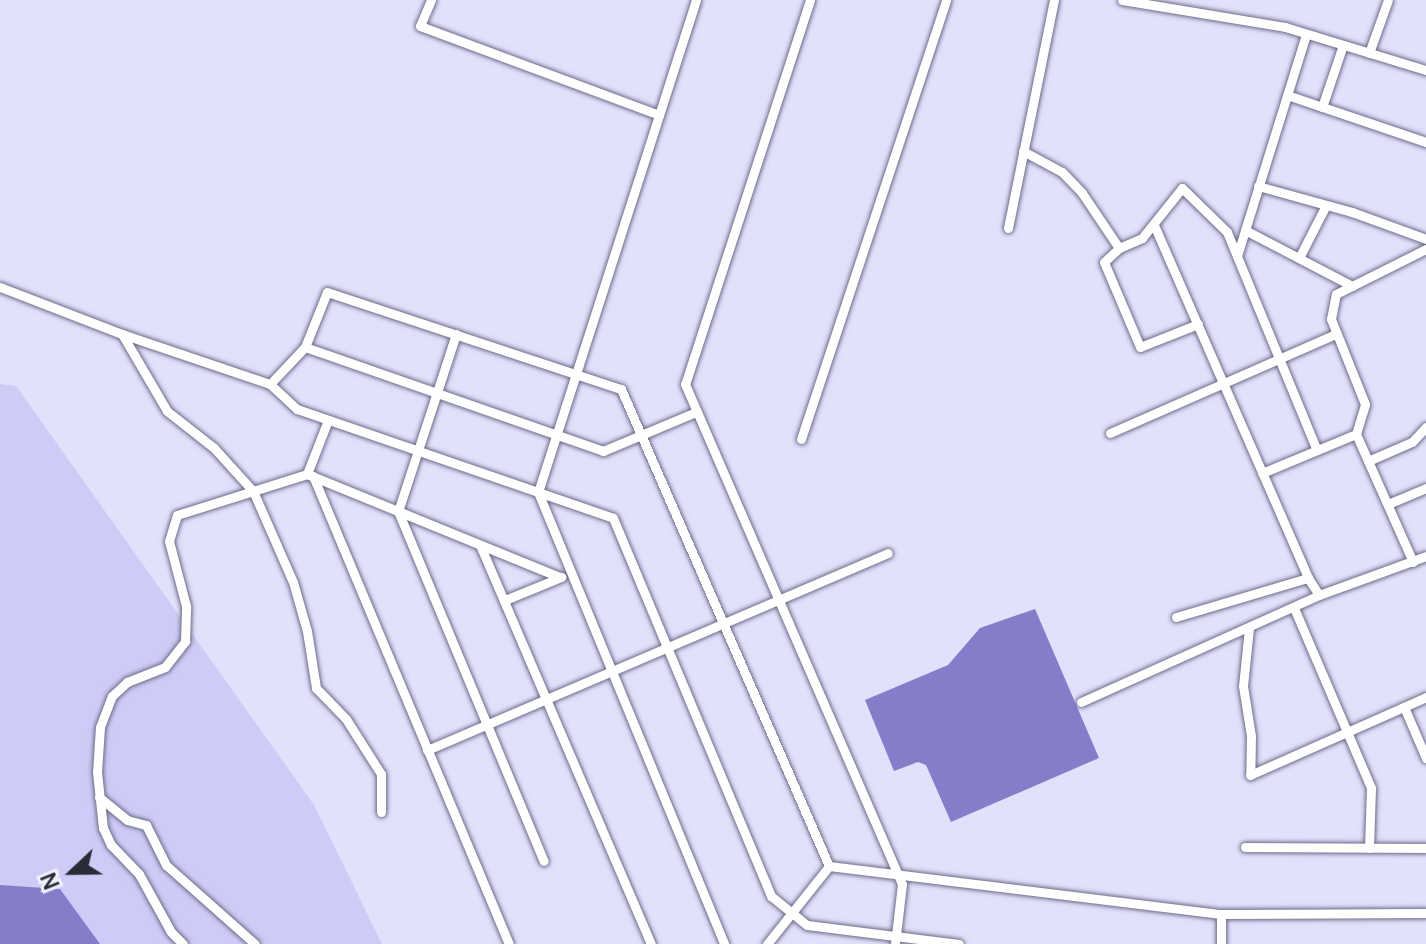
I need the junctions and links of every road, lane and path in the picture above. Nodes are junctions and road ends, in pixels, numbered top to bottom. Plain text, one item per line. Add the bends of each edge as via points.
1 (431, 0) edge
2 (810, 0) edge
3 (946, 0) edge
4 (1054, 0) edge
5 (1122, 0) edge
6 (1388, 0) edge
7 (692, 1) edge
8 (1306, 34) junction
9 (1343, 45) junction
10 (1369, 53) junction
11 (1426, 69) edge
12 (1287, 95) junction
13 (1322, 107) junction
14 (659, 115) junction
15 (1426, 142) edge
16 (1023, 151) junction
17 (1258, 186) junction
18 (1326, 205) junction
19 (1154, 225) junction
20 (1008, 228) dead end
21 (1245, 230) junction
22 (1426, 239) edge
23 (1119, 248) junction
24 (1426, 249) edge
25 (1237, 256) junction
26 (1299, 258) junction
27 (1352, 286) junction
28 (0, 287) edge
29 (1198, 324) junction
30 (122, 334) junction
31 (456, 334) junction
32 (1335, 334) junction
33 (305, 347) junction
34 (1280, 359) junction
35 (576, 374) junction
36 (270, 384) junction
37 (1223, 384) junction
38 (436, 393) junction
39 (696, 412) junction
40 (328, 420) junction
41 (1426, 427) edge
42 (1110, 433) dead end
43 (1356, 434) junction
44 (556, 435) junction
45 (641, 435) junction
46 (801, 439) dead end
47 (1317, 450) junction
48 (417, 451) junction
49 (1368, 461) junction
50 (1262, 473) junction
51 (310, 475) junction
52 (1426, 488) edge
53 (253, 491) junction
54 (538, 492) junction
55 (1388, 504) junction
56 (398, 511) junction
57 (480, 545) junction
58 (888, 553) dead end
59 (1426, 556) edge
60 (1413, 562) junction
61 (571, 572) junction
62 (559, 577) junction
63 (1308, 578) junction
64 (1319, 595) junction
65 (505, 600) junction
66 (778, 600) junction
67 (1294, 608) junction
68 (1176, 617) dead end
69 (723, 623) junction
70 (1249, 628) junction
71 (667, 647) junction
72 (611, 671) junction
73 (1426, 697) edge
74 (547, 698) junction
75 (1081, 702) dead end
76 (1404, 707) junction
77 (488, 724) junction
78 (1347, 732) junction
79 (427, 750) junction
80 (1426, 758) edge
81 (99, 797) junction
82 (381, 812) dead end
83 (1245, 847) dead end
84 (1369, 848) junction
85 (1426, 848) edge
86 (544, 861) dead end
87 (829, 866) junction
88 (897, 873) junction
89 (792, 913) junction
90 (1426, 913) edge
91 (1221, 914) junction
92 (895, 940) edge
93 (183, 944) edge
94 (255, 944) edge
95 (509, 944) edge
96 (651, 944) edge
97 (724, 944) edge
98 (767, 944) edge
99 (959, 944) edge
100 (1221, 944) edge

1 - 14 street via 420,26
2 - 39 street via 685,384
3 - 46 street
4 - 16 street
5 - 8 street
6 - 10 street
7 - 14 street
8 - 9 street
8 - 12 street
9 - 10 street
9 - 13 street
10 - 11 street
12 - 13 street
12 - 17 street
13 - 15 street
14 - 35 street
16 - 20 street
16 - 23 street via 1062,172
17 - 18 street
17 - 21 street
18 - 22 street
18 - 26 street
19 - 23 street via 1142,238
19 - 25 street via 1182,188 1227,232
19 - 29 street
21 - 25 street
21 - 26 street
23 - 29 street via 1104,262 1140,347
24 - 27 street
25 - 34 street
26 - 27 street
27 - 32 street via 1336,294 1331,319
28 - 30 street
29 - 37 street
30 - 36 street
30 - 53 street via 167,411 214,448
31 - 33 street via 327,292
31 - 35 street
31 - 38 street
32 - 34 street
32 - 43 street via 1365,404
33 - 36 street
33 - 38 street
34 - 37 street
34 - 47 street
35 - 44 street
35 - 45 street via 621,389
36 - 40 street via 297,409
37 - 42 street
37 - 50 street
38 - 44 street
38 - 48 street
39 - 45 street
39 - 66 street
40 - 48 street
40 - 51 street
41 - 49 street via 1412,442
43 - 47 street
43 - 49 street
44 - 45 street via 603,451
44 - 54 street
45 - 69 street
47 - 50 street
48 - 54 street
48 - 56 street
49 - 55 street
50 - 63 street
51 - 53 street
51 - 56 street
51 - 79 street
52 - 55 street
53 - 81 street via 177,515 169,541 187,612 185,641 165,667 123,685 107,702 100,727
53 - 82 street via 293,582 316,688 346,719 381,774
54 - 61 street
54 - 71 street via 613,518
55 - 60 street
56 - 57 street
56 - 77 street
57 - 62 street
57 - 65 street
58 - 66 street
59 - 60 street
60 - 64 street
61 - 62 street
61 - 72 street
62 - 65 street
63 - 64 street
63 - 68 street
64 - 67 street
65 - 74 street
66 - 69 street
66 - 88 street
67 - 70 street
67 - 78 street
69 - 71 street
69 - 87 street
70 - 75 street
70 - 78 street via 1243,686 1251,736 1250,775
71 - 72 street
71 - 89 street via 771,896
72 - 74 street
72 - 97 street
73 - 76 street
74 - 77 street
74 - 96 street
76 - 78 street
76 - 80 street
77 - 79 street
77 - 86 street
78 - 84 street via 1371,788
79 - 95 street
81 - 93 street via 111,845 139,874
81 - 94 street via 127,820 146,825 166,865
83 - 84 street
84 - 85 street
87 - 88 street
87 - 89 street
88 - 91 street
88 - 92 street via 902,884
89 - 92 street via 807,925
89 - 98 street
90 - 91 street
91 - 100 street
92 - 99 street

